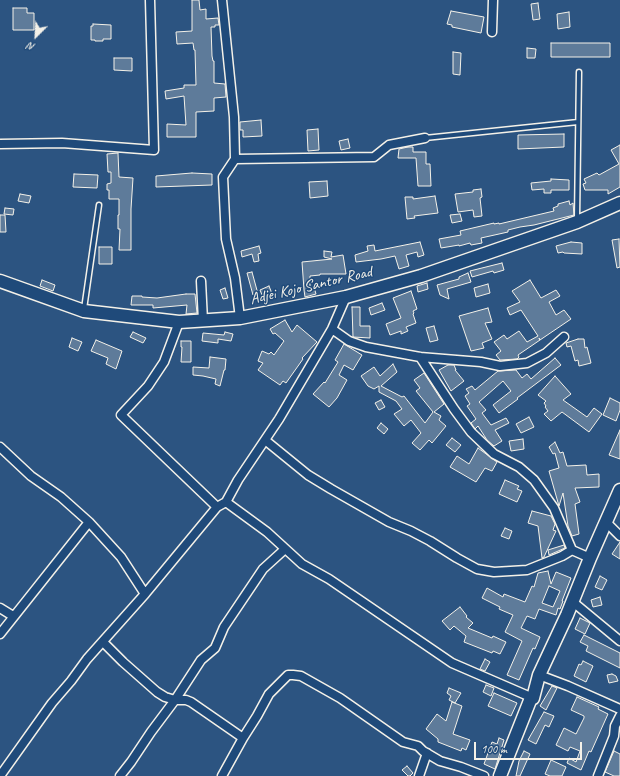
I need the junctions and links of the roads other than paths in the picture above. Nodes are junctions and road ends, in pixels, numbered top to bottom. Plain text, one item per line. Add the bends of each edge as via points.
1 (150, 0) edge
2 (222, 0) edge
3 (493, 0) edge
4 (492, 32) dead end
5 (580, 72) dead end
6 (578, 122) junction
7 (425, 138) joint
8 (0, 144) edge
9 (235, 159) junction
10 (620, 203) edge
11 (99, 205) dead end
12 (577, 222) junction
13 (0, 281) edge
14 (201, 281) dead end
15 (346, 297) junction
16 (84, 311) junction
17 (240, 318) junction
18 (203, 321) junction
19 (179, 322) junction
20 (332, 329) junction
21 (564, 337) dead end
22 (420, 357) junction
23 (265, 440) junction
24 (0, 447) edge
25 (620, 490) edge
26 (226, 502) junction
27 (217, 507) junction
28 (88, 522) junction
29 (606, 522) junction
30 (620, 536) edge
31 (286, 549) junction
32 (572, 550) junction
33 (590, 558) junction
34 (144, 594) junction
35 (573, 602) junction
36 (0, 608) edge
37 (13, 616) junction
38 (0, 634) edge
39 (620, 641) edge
40 (103, 642) junction
41 (539, 676) junction
42 (532, 698) junction
43 (175, 700) junction
44 (620, 709) edge
45 (620, 716) edge
46 (243, 738) junction
47 (426, 753) junction
48 (0, 776) edge
49 (120, 776) edge
50 (222, 776) edge
51 (419, 776) edge
52 (484, 776) edge
53 (500, 776) edge
54 (598, 776) edge

1 - 8 street via 154,150 62,144
2 - 9 street via 234,117
3 - 4 street
5 - 6 lane
6 - 7 lane
6 - 12 lane
7 - 9 street via 389,145 374,157
9 - 17 street via 223,177 226,239 235,278
10 - 12 street, Adjei Kojo Santor Road
11 - 16 lane
12 - 15 street, Adjei Kojo Santor Road via 420,276
13 - 16 street, Adjei Kojo Santor Road
14 - 18 street
15 - 17 street, Adjei Kojo Santor Road
15 - 20 street
16 - 19 street, Adjei Kojo Santor Road
17 - 18 street, Adjei Kojo Santor Road
18 - 19 street, Adjei Kojo Santor Road
19 - 27 street via 164,362 148,386 121,416
20 - 22 street via 349,341 366,347
20 - 23 street
21 - 22 street via 527,363 500,366
22 - 32 street via 471,432 494,454 519,467 534,480 554,508
23 - 26 street
23 - 32 street via 325,486 478,569 494,572 526,570
24 - 28 street
25 - 29 street
26 - 27 street
26 - 31 street
27 - 34 street
28 - 34 street via 121,558
28 - 37 street
29 - 30 street
29 - 33 street
31 - 42 street via 302,564 329,579 452,663
31 - 43 street via 263,569 224,627 215,648 202,660
32 - 33 street
33 - 35 street
34 - 40 street
35 - 39 street
35 - 41 street
36 - 37 street
37 - 38 street
40 - 43 street via 157,692
40 - 48 street via 52,703
41 - 42 street
41 - 44 street
42 - 53 street
43 - 46 street via 191,702
43 - 49 street
45 - 54 street
46 - 47 street via 269,694 288,676 297,675 340,698 403,742 418,746
46 - 50 street
47 - 51 street
47 - 52 street via 440,761

